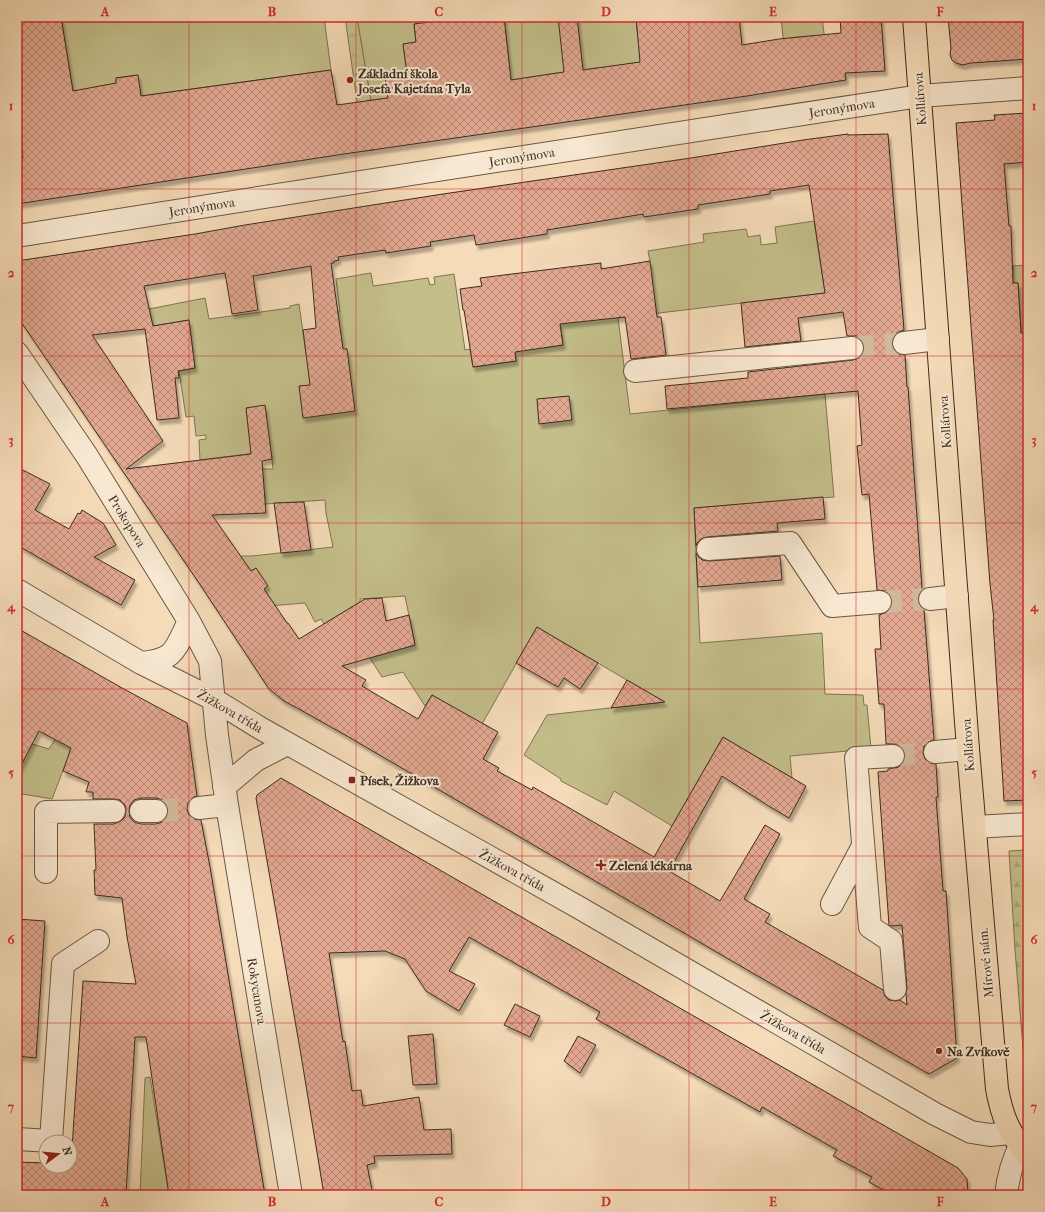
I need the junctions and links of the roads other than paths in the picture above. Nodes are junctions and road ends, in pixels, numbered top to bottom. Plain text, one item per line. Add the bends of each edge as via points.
1 (914, 17) edge
2 (1028, 88) edge
3 (920, 96) junction
4 (17, 236) edge
5 (938, 339) junction
6 (904, 343) tunnel mouth
7 (852, 348) tunnel mouth
8 (17, 353) edge
9 (635, 371) dead end
10 (708, 549) dead end
11 (17, 590) edge
12 (957, 596) junction
13 (930, 598) tunnel mouth
14 (880, 602) tunnel mouth
15 (189, 621) junction
16 (141, 663) junction
17 (213, 699) junction
18 (287, 744) junction
19 (968, 749) junction
20 (935, 752) tunnel mouth
21 (894, 756) tunnel mouth
22 (225, 796) junction
23 (199, 808) tunnel mouth
24 (114, 811) dead end
25 (1028, 824) edge
26 (975, 827) junction
27 (863, 846) junction
28 (46, 872) dead end
29 (832, 904) dead end
30 (98, 942) dead end
31 (896, 989) dead end
32 (17, 1139) edge
33 (1020, 1145) edge
34 (291, 1195) edge
35 (1006, 1195) edge

1 - 3 main road, Kollárova
2 - 3 street, Jeronýmova
3 - 4 street, Jeronýmova
3 - 5 main road, Kollárova
5 - 6 street
5 - 12 main road, Kollárova
7 - 9 street
8 - 15 street, Prokopova via 87,456
10 - 14 street via 790,543 832,606
11 - 16 street, Žižkova třída
12 - 13 street
12 - 19 main road, Kollárova
15 - 16 street via 174,651 156,662
15 - 17 street, Prokopova via 210,661
16 - 17 street, Žižkova třída
17 - 18 street, Žižkova třída
17 - 22 street, Rokycanova
18 - 22 street via 256,760
18 - 33 street, Žižkova třída via 578,907 947,1120 971,1132
19 - 20 street
19 - 26 main road, Kollárova
21 - 27 street via 856,758
22 - 23 street
22 - 34 street, Rokycanova
24 - 28 street via 46,812
25 - 26 street
26 - 33 main road, Mírové nám. via 997,1089 1003,1113
27 - 29 street
27 - 31 street via 870,927 891,941
30 - 32 street via 63,964 51,1141
33 - 35 street via 1010,1171

